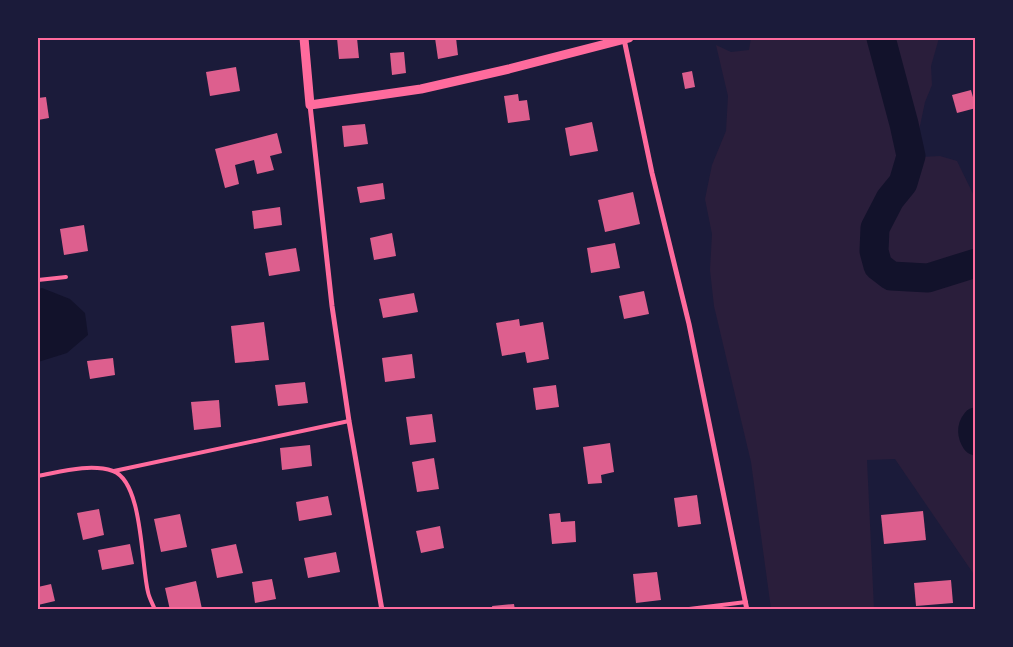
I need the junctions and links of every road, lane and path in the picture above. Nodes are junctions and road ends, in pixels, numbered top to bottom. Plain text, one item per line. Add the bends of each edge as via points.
1 (304, 38) edge
2 (626, 38) edge
3 (310, 105) junction
4 (66, 276) dead end
5 (38, 280) edge
6 (349, 421) junction
7 (114, 471) junction
8 (38, 476) edge
9 (746, 602) junction
10 (155, 610) edge
11 (382, 610) edge
12 (681, 610) edge
13 (748, 610) edge

1 - 3 street
2 - 3 street via 421,89
2 - 9 street via 652,173 689,324
3 - 6 street via 332,306
4 - 5 lane
6 - 7 lane
6 - 11 street
7 - 8 lane via 86,467
7 - 10 lane via 126,480 136,506 148,593
9 - 12 lane
9 - 13 street

